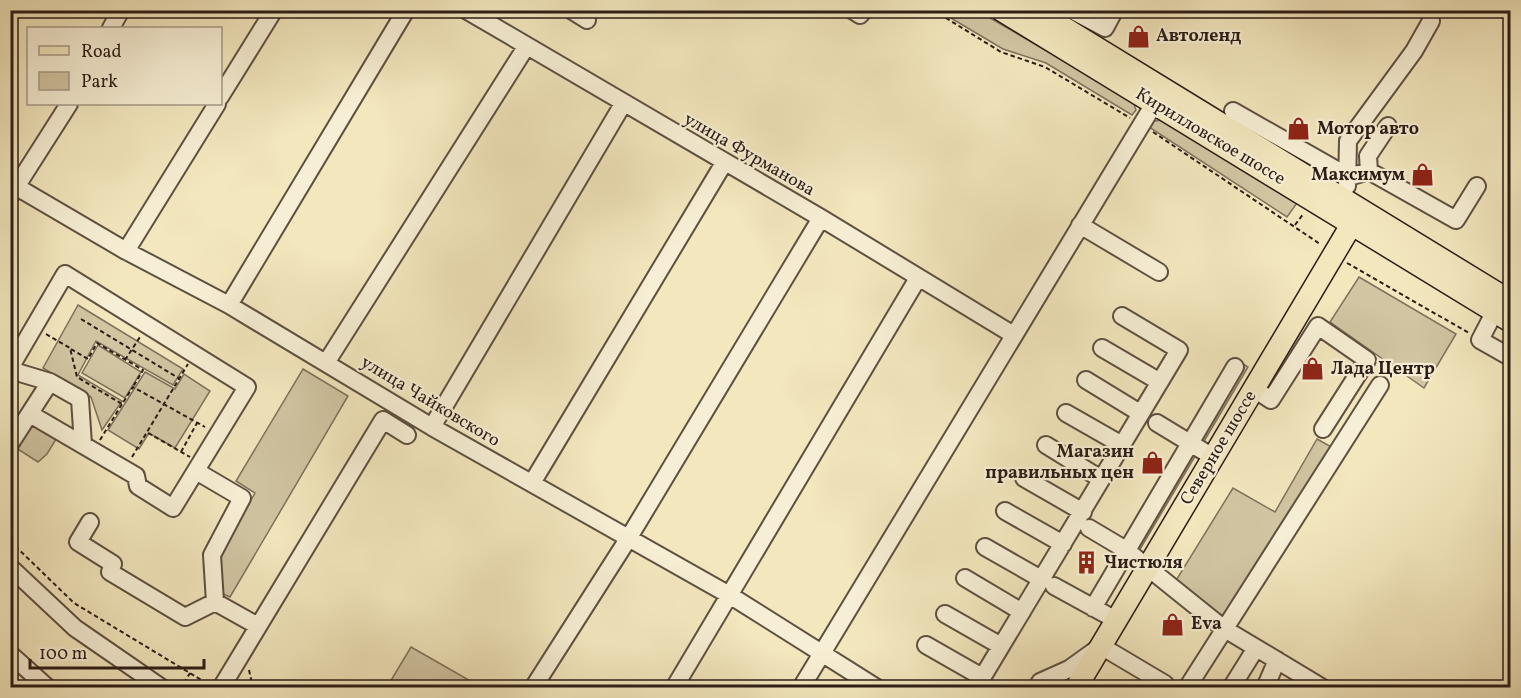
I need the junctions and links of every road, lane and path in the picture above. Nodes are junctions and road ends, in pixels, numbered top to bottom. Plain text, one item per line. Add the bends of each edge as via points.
1 (121, 10) edge
2 (274, 10) edge
3 (406, 10) edge
4 (466, 10) edge
5 (571, 10) edge
6 (852, 10) edge
7 (864, 10) edge
8 (933, 10) edge
9 (1001, 10) edge
10 (1071, 10) edge
11 (1109, 10) edge
12 (1049, 14) edge
13 (586, 20) dead end
14 (1431, 21) dead end
15 (112, 27) edge
16 (526, 47) junction
17 (222, 95) edge
18 (623, 104) junction
19 (1154, 104) junction
20 (68, 105) edge
21 (216, 105) edge
22 (1233, 111) dead end
23 (1141, 125) junction
24 (1388, 126) dead end
25 (724, 163) junction
26 (1369, 171) junction
27 (1349, 177) junction
28 (1477, 186) dead end
29 (13, 189) edge
30 (1342, 198) junction
31 (1357, 217) junction
32 (821, 218) junction
33 (1080, 225) junction
34 (126, 251) junction
35 (1334, 255) junction
36 (1160, 272) dead end
37 (918, 278) junction
38 (229, 305) junction
39 (1505, 311) edge
40 (1122, 316) dead end
41 (81, 319) dead end
42 (1012, 334) junction
43 (1480, 340) junction
44 (58, 341) dead end
45 (137, 341) dead end
46 (70, 348) junction
47 (1102, 348) dead end
48 (132, 350) junction
49 (193, 354) junction
50 (1510, 357) edge
51 (125, 360) junction
52 (326, 363) junction
53 (1235, 367) dead end
54 (10, 369) edge
55 (180, 379) junction
56 (1086, 380) dead end
57 (50, 382) junction
58 (1160, 382) junction
59 (1380, 385) dead end
60 (133, 387) junction
61 (1254, 389) junction
62 (122, 404) junction
63 (164, 404) junction
64 (1066, 413) dead end
65 (1140, 413) junction
66 (30, 414) junction
67 (197, 423) junction
68 (1157, 423) dead end
69 (432, 427) junction
70 (1323, 429) dead end
71 (147, 432) junction
72 (218, 435) junction
73 (407, 435) dead end
74 (10, 444) edge
75 (1190, 444) junction
76 (1122, 445) junction
77 (1046, 446) dead end
78 (88, 448) junction
79 (181, 452) junction
80 (1213, 457) junction
81 (198, 467) junction
82 (125, 470) junction
83 (1024, 478) dead end
84 (1101, 479) junction
85 (532, 483) junction
86 (1005, 511) dead end
87 (1083, 512) junction
88 (90, 522) dead end
89 (1089, 528) dead end
90 (628, 539) junction
91 (10, 541) edge
92 (1063, 544) junction
93 (985, 547) dead end
94 (1126, 550) junction
95 (10, 567) edge
96 (1148, 568) junction
97 (965, 578) dead end
98 (1048, 583) junction
99 (731, 596) junction
100 (215, 602) junction
101 (1093, 608) junction
102 (1022, 612) junction
103 (945, 614) dead end
104 (1116, 620) junction
105 (258, 626) junction
106 (1223, 628) junction
107 (926, 645) dead end
108 (1001, 646) junction
109 (1101, 646) junction
110 (1256, 648) junction
111 (10, 654) edge
112 (821, 654) junction
113 (1277, 660) junction
114 (191, 672) junction
115 (979, 682) edge
116 (184, 683) dead end
117 (48, 687) edge
118 (162, 687) edge
119 (210, 687) edge
120 (221, 687) edge
121 (533, 687) edge
122 (674, 687) edge
123 (801, 687) edge
124 (877, 687) edge
125 (1036, 687) edge
126 (1076, 687) edge
127 (1163, 687) edge
128 (1187, 687) edge
129 (1231, 687) edge
130 (1265, 687) edge
131 (1323, 687) edge

1 - 15 street
2 - 17 street
3 - 38 street
4 - 16 street, улица Фурманова
5 - 13 street
6 - 7 street via 860,15
8 - 23 path via 1001,52 1045,67
9 - 19 main road, Кирилловское шоссе
10 - 11 street via 1105,28 1113,13
12 - 30 main road, Кирилловское шоссе
14 - 27 street via 1414,51 1348,141
16 - 18 street, улица Фурманова
16 - 52 street
18 - 25 street, улица Фурманова
18 - 69 street
19 - 23 street
19 - 31 main road, Кирилловское шоссе
20 - 29 street
21 - 34 street
22 - 27 street
23 - 33 street
23 - 35 path via 1295,225
24 - 26 street via 1368,156
25 - 32 street, улица Фурманова
25 - 85 street
26 - 27 street
26 - 28 street via 1456,220
27 - 30 street
29 - 34 street, улица Чайковского
30 - 31 main road, Кирилловское шоссе
31 - 35 main road, Северное шоссе
31 - 39 main road, Кирилловское шоссе
32 - 37 street, улица Фурманова
32 - 90 street
33 - 36 street
33 - 42 street
34 - 38 street, улица Чайковского
35 - 43 path
35 - 61 main road, Северное шоссе
37 - 42 street, улица Фурманова
37 - 99 street
38 - 52 street, улица Чайковского
39 - 43 street
40 - 58 street via 1179,350
41 - 48 path
42 - 112 street
43 - 50 street
44 - 46 path
45 - 48 path
46 - 51 path via 88,359 97,343
46 - 62 path via 76,377
47 - 58 street
48 - 51 path
48 - 55 path
49 - 54 street via 65,274
49 - 55 path
49 - 72 street via 247,387
51 - 60 path via 143,370
52 - 69 street, улица Чайковского
53 - 75 street
54 - 57 street
55 - 63 path
56 - 65 street
57 - 66 street
57 - 78 street via 80,399
58 - 65 street
59 - 106 street
60 - 62 path
60 - 63 path
61 - 70 street via 1270,400 1318,326 1367,360
61 - 80 main road, Северное шоссе
62 - 78 path
63 - 67 path
63 - 71 path
64 - 76 street
65 - 76 street
66 - 74 street
66 - 78 street
67 - 72 path
67 - 79 path
68 - 75 street
69 - 85 street, улица Чайковского
71 - 79 path
71 - 82 path
72 - 81 street
73 - 105 street via 383,420
75 - 80 street
75 - 94 street
76 - 84 street
77 - 84 street
78 - 82 street
79 - 81 path
80 - 96 main road, Северное шоссе
81 - 82 street via 173,508 138,486 136,476
81 - 100 street via 242,498 212,555
83 - 87 street
84 - 87 street
85 - 90 street, улица Чайковского
86 - 92 street
87 - 92 street
88 - 100 street via 78,542 113,564 110,572 185,617
89 - 94 street
90 - 99 street, улица Чайковского
90 - 121 street
91 - 114 path via 74,603
92 - 98 street
93 - 98 street
94 - 96 street
94 - 101 street
95 - 118 street via 75,628
96 - 104 main road, Северное шоссе
96 - 106 street
97 - 102 street
98 - 101 street
98 - 102 street
99 - 112 street, улица Чайковского
99 - 122 street
100 - 105 street
101 - 104 street
102 - 108 street
103 - 108 street
104 - 109 main road, Северное шоссе
105 - 120 street
106 - 110 street
106 - 128 street
107 - 115 street
108 - 115 street
109 - 125 street
109 - 126 main road, Северное шоссе
109 - 127 street via 1165,684
110 - 113 street
110 - 129 street
111 - 117 street
112 - 123 street
112 - 124 street, улица Чайковского
113 - 130 street
113 - 131 street
114 - 116 path
114 - 119 path

